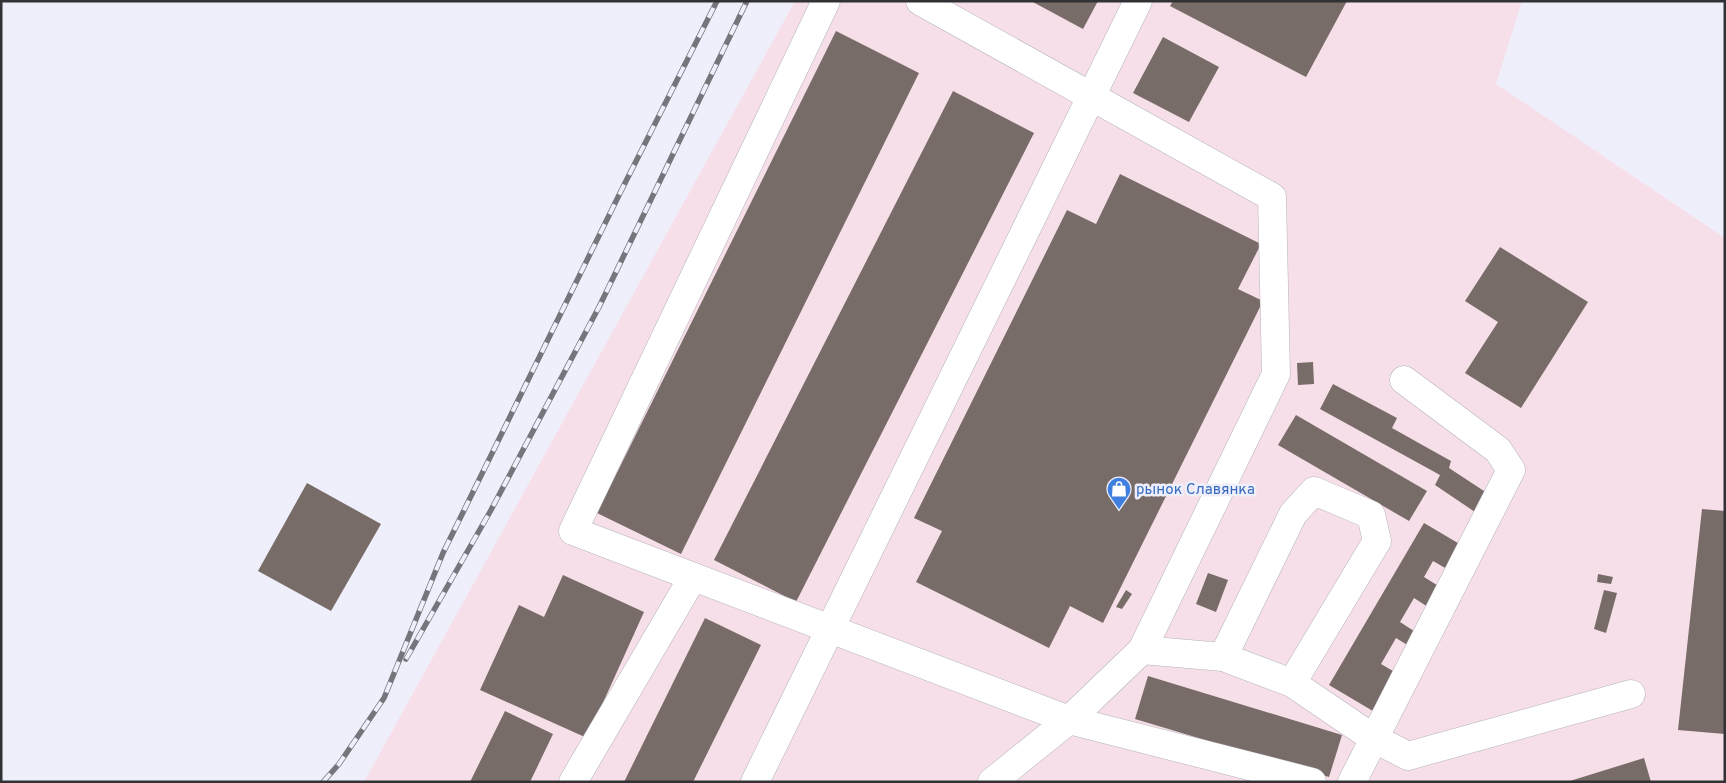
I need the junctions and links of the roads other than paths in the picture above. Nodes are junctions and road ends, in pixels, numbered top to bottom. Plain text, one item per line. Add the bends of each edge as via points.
1 (826, 1) edge
2 (920, 1) edge
3 (1138, 1) edge
4 (1092, 97) junction
5 (1404, 380) dead end
6 (693, 577) junction
7 (829, 629) junction
8 (1142, 650) junction
9 (1223, 657) junction
10 (1292, 684) junction
11 (1631, 694) dead end
12 (1069, 720) junction
13 (1373, 738) junction
14 (573, 782) edge
15 (755, 782) edge
16 (992, 782) edge
17 (1312, 782) edge
18 (1352, 782) edge

1 - 6 lane via 572,531
2 - 4 lane
3 - 4 lane
4 - 7 lane
4 - 8 lane via 1272,197 1276,374
5 - 13 lane via 1498,450 1511,470
6 - 7 lane
6 - 14 lane
7 - 12 lane
7 - 15 lane
8 - 9 lane
8 - 12 lane
9 - 10 lane
9 - 10 lane via 1293,514 1314,491 1371,515 1377,541
10 - 13 lane
11 - 13 lane via 1408,756
12 - 16 lane
12 - 17 lane
13 - 18 lane

